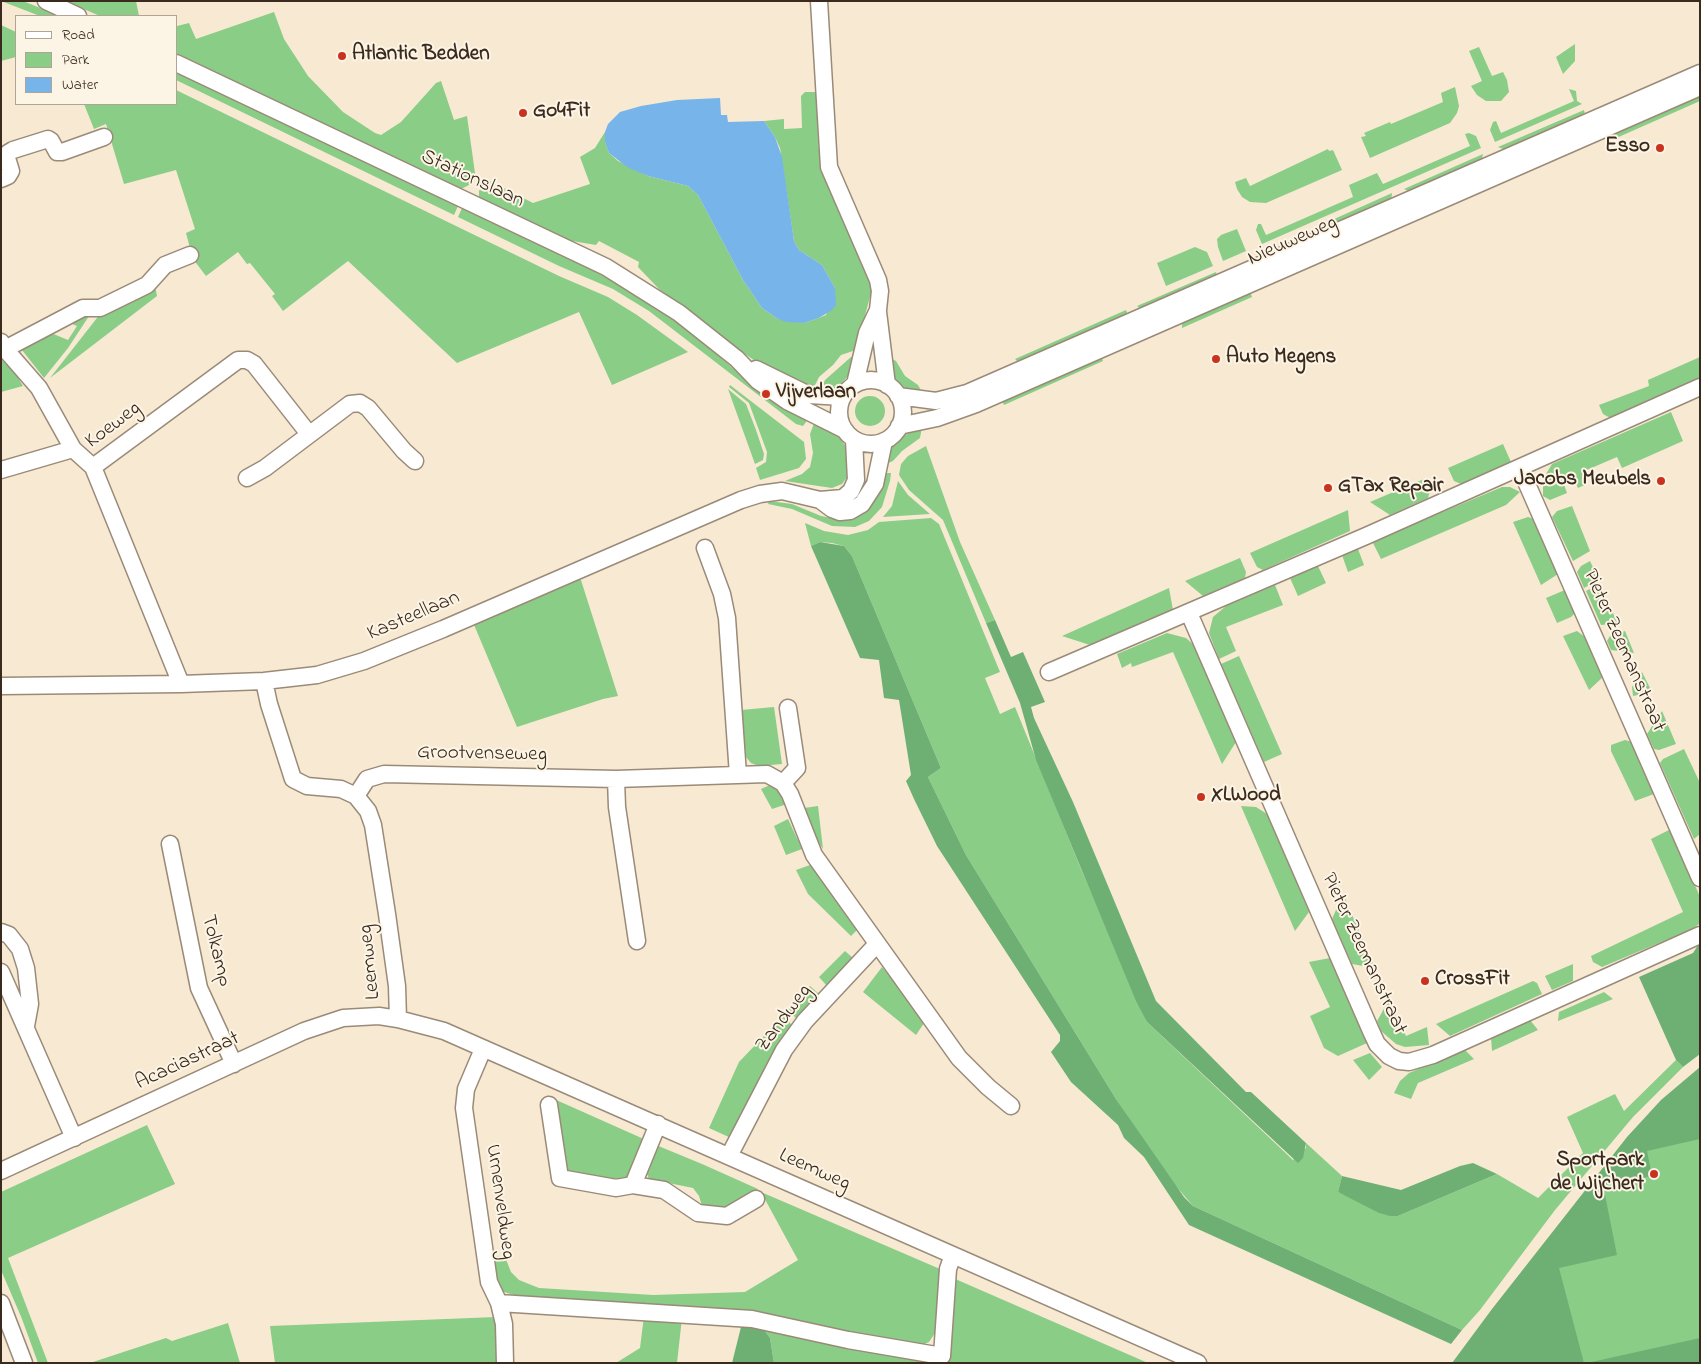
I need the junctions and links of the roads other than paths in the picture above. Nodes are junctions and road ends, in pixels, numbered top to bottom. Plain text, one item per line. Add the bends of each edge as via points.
1 (46, 1) edge
2 (819, 1) edge
3 (76, 15) edge
4 (178, 64) edge
5 (1700, 73) edge
6 (1700, 87) edge
7 (104, 137) dead end
8 (1, 179) edge
9 (190, 256) dead end
10 (878, 310) junction
11 (3, 345) edge
12 (737, 359) junction
13 (855, 384) junction
14 (1700, 387) edge
15 (893, 390) junction
16 (842, 397) junction
17 (900, 426) junction
18 (309, 434) junction
19 (849, 435) junction
20 (884, 441) junction
21 (73, 449) junction
22 (415, 461) dead end
23 (92, 467) junction
24 (1520, 468) junction
25 (1, 470) edge
26 (247, 478) dead end
27 (820, 500) junction
28 (705, 548) dead end
29 (1189, 613) junction
30 (1049, 672) dead end
31 (264, 681) junction
32 (181, 684) junction
33 (1, 686) edge
34 (788, 708) dead end
35 (738, 775) junction
36 (616, 779) junction
37 (783, 782) junction
38 (356, 796) junction
39 (170, 844) dead end
40 (1700, 878) edge
41 (1, 932) edge
42 (1700, 935) edge
43 (637, 941) dead end
44 (877, 944) junction
45 (1, 972) edge
46 (398, 1019) junction
47 (26, 1026) junction
48 (483, 1049) junction
49 (234, 1064) junction
50 (549, 1105) dead end
51 (1011, 1106) dead end
52 (658, 1124) junction
53 (74, 1138) junction
54 (729, 1156) junction
55 (1, 1171) edge
56 (633, 1185) junction
57 (756, 1199) dead end
58 (953, 1255) junction
59 (499, 1302) junction
60 (1, 1303) edge
61 (24, 1363) edge
62 (505, 1363) edge
63 (1198, 1363) edge

1 - 3 street
2 - 10 street via 828,158 832,176 878,280
4 - 12 street, Stationslaan via 606,267 679,313
5 - 15 street, Nieuweweg via 967,393 936,401
6 - 17 street, Nieuweweg via 976,404 937,418
7 - 8 street via 62,152 57,152 48,139 13,150 7,158 11,171
9 - 11 street via 165,265 147,285 100,308 83,308
10 - 13 street via 867,333
10 - 15 street
11 - 21 street via 39,388
12 - 16 street, Stationslaan via 800,392 820,397
12 - 19 street, Stationslaan via 758,381 787,401
13 - 15 street via 871,380
13 - 16 street
14 - 24 street
15 - 17 street via 903,411
16 - 19 street via 838,413
17 - 20 street
18 - 22 street via 350,404 360,404 368,408
18 - 23 street, Koeweg via 254,364 238,360
18 - 26 street via 266,468
19 - 20 street via 864,444
19 - 27 street, Kasteellaan via 856,475 852,491 843,498
20 - 27 street, Kasteellaan via 877,478 866,500 857,508 840,512
21 - 23 street
21 - 25 street
23 - 32 street, Koeweg
24 - 29 street
24 - 40 street, Pieter Zeemanstraat
27 - 31 street, Kasteellaan via 782,491 741,500 364,661 317,675
28 - 35 street via 727,618
29 - 30 street
29 - 42 street, Pieter Zeemanstraat via 1377,1044 1390,1056 1409,1062 1433,1055
31 - 32 street, Kasteellaan
31 - 38 street via 271,714 293,779 307,786 342,789
32 - 33 street, Kasteellaan
34 - 37 street via 797,768
35 - 36 street, Grootvenseweg
35 - 37 street, Grootvenseweg via 767,774
36 - 38 street, Grootvenseweg via 384,774 367,779
36 - 43 street via 617,807
37 - 44 street via 814,854
38 - 46 street, Leemweg via 368,811 373,825 395,968
39 - 49 street, Tolkamp via 199,988
41 - 47 street via 9,935 20,949 26,968 30,1004
44 - 51 street via 959,1058
44 - 54 street, Zandweg via 805,1021 784,1050
45 - 47 street
46 - 48 street, Leemweg via 444,1031
46 - 49 street, Acaciastraat via 379,1016 343,1018 304,1030
47 - 53 street
48 - 52 street, Leemweg
48 - 59 street, Urnenveldweg via 466,1089 464,1108 489,1282
49 - 53 street, Acaciastraat
50 - 56 street via 560,1178 616,1188
52 - 54 street, Leemweg
52 - 56 street
53 - 55 street, Acaciastraat
54 - 58 street, Leemweg
56 - 57 street via 664,1190 698,1213 727,1216
58 - 59 street via 948,1269 942,1356 752,1319
58 - 63 street, Leemweg
59 - 62 street, Urnenveldweg via 504,1324
60 - 61 street

